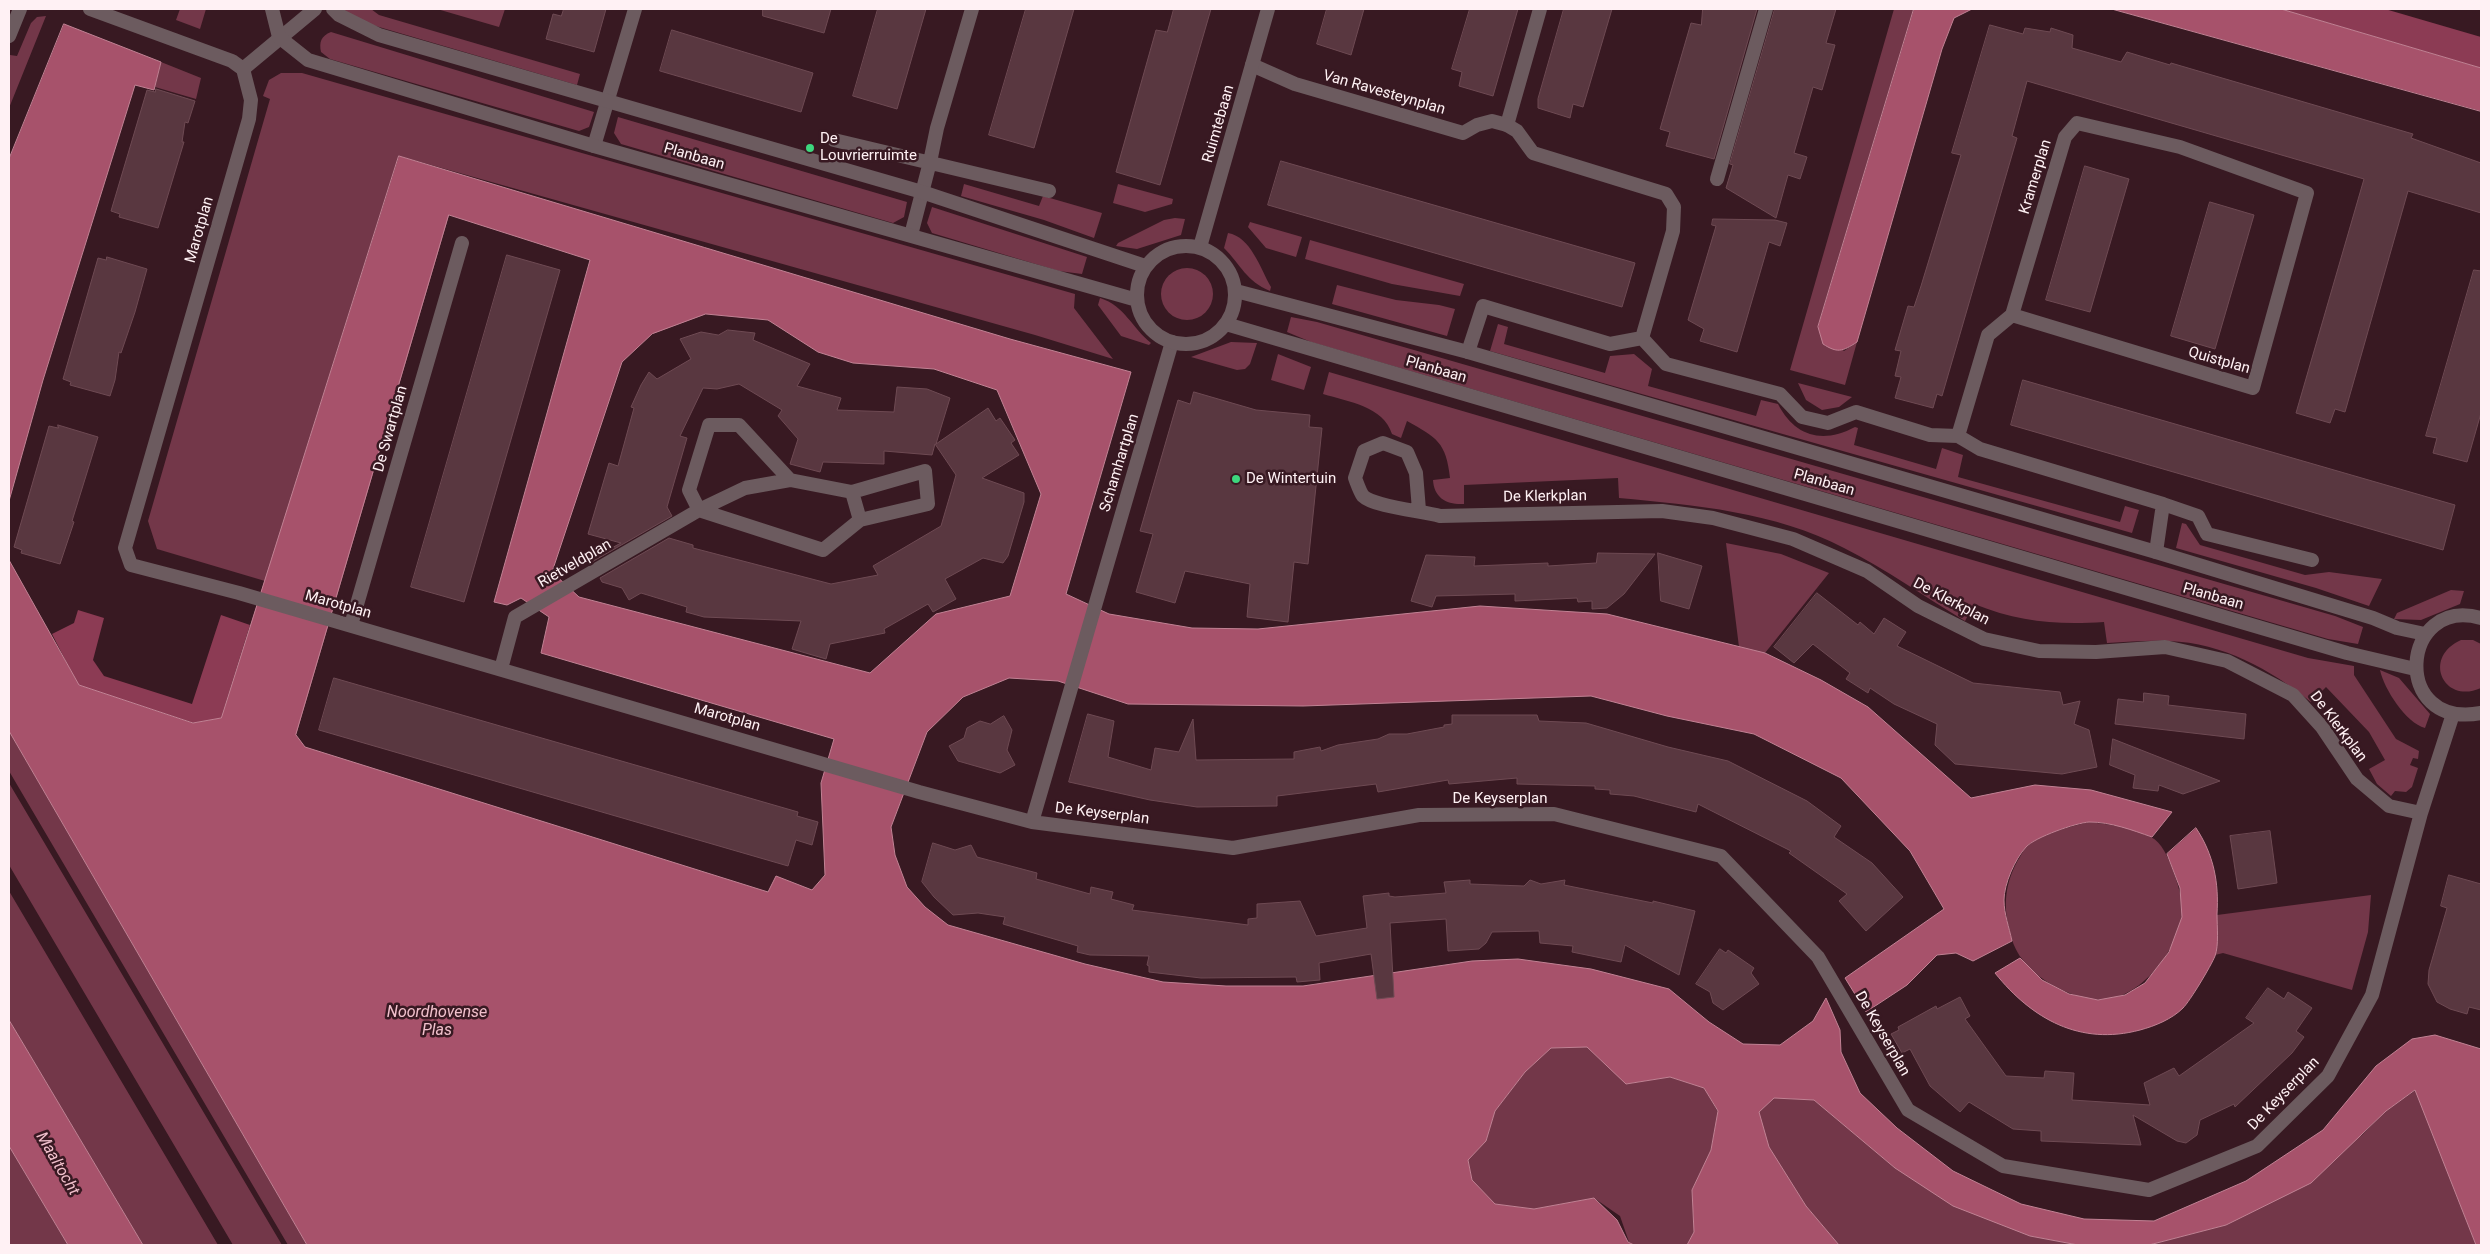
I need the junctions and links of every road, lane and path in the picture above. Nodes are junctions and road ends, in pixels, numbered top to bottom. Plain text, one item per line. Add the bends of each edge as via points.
1 (20, 9) edge
2 (90, 9) edge
3 (272, 9) edge
4 (315, 9) edge
5 (333, 9) edge
6 (635, 9) edge
7 (972, 9) edge
8 (1268, 9) edge
9 (1540, 9) edge
10 (1766, 9) edge
11 (9, 36) edge
12 (279, 37) junction
13 (1252, 66) junction
14 (243, 69) junction
15 (608, 101) junction
16 (1507, 125) junction
17 (834, 140) dead end
18 (594, 146) junction
19 (930, 162) junction
20 (1717, 179) dead end
21 (1049, 191) dead end
22 (922, 192) junction
23 (2307, 193) joint
24 (911, 235) junction
25 (462, 243) dead end
26 (1200, 247) junction
27 (1145, 266) junction
28 (1236, 291) junction
29 (1137, 300) junction
30 (2012, 315) junction
31 (1226, 324) junction
32 (1642, 338) junction
33 (1172, 342) junction
34 (1468, 352) junction
35 (1958, 436) junction
36 (790, 480) junction
37 (852, 492) junction
38 (2163, 504) junction
39 (698, 510) junction
40 (1419, 510) junction
41 (860, 520) junction
42 (2156, 552) junction
43 (2312, 560) dead end
44 (2481, 615) edge
45 (346, 623) junction
46 (2425, 634) junction
47 (501, 669) junction
48 (2415, 670) junction
49 (2481, 713) edge
50 (2452, 714) junction
51 (2421, 813) junction
52 (1032, 822) junction

1 - 11 street
2 - 14 street via 232,61
3 - 12 street
4 - 12 street
5 - 15 street, Planbaan via 378,34
6 - 15 street
7 - 19 street
8 - 13 street, Ruimtebaan
9 - 16 street
10 - 20 street
12 - 14 street
12 - 18 street, Planbaan via 308,60
13 - 16 street, Van Ravesteynplan via 1295,84 1463,133 1492,121
13 - 26 street, Ruimtebaan
14 - 45 street, Marotplan via 251,100 249,119 125,548 131,565
15 - 18 street
15 - 22 street, Planbaan
16 - 32 street via 1517,131 1533,153 1666,194 1674,207 1673,231
17 - 19 street
18 - 24 street, Planbaan
19 - 21 street
19 - 22 street
22 - 24 street
22 - 27 street, Planbaan
23 - 30 street, Kramerplan via 2180,148 2077,124 2065,137
23 - 30 street, Quistplan via 2253,388
24 - 29 street, Planbaan
25 - 45 street, De Swartplan
26 - 27 street via 1176,246 1154,257
26 - 28 street via 1211,252 1228,268
27 - 29 street via 1137,288
28 - 31 street via 1235,303
28 - 34 street, Planbaan
29 - 33 street via 1140,314 1148,326
30 - 35 street via 1988,335
31 - 33 street via 1218,333 1196,343
31 - 48 street, Planbaan via 2346,653
32 - 34 street, Planbaan via 1610,344 1483,306
32 - 35 street via 1666,364 1780,394 1802,417 1828,423 1856,412 1930,435
33 - 52 street, Schamhartplan
34 - 42 street, Planbaan
35 - 38 street via 1980,449
36 - 37 street, Rietveldplan
36 - 39 street, Rietveldplan via 745,488
36 - 39 street via 739,425 709,425 689,490
37 - 41 street
37 - 41 street, Rietveldplan via 925,471 928,504
38 - 42 street
38 - 43 street via 2198,516 2207,534
39 - 41 street, Rietveldplan via 823,550
39 - 47 street, Rietveldplan via 515,617
40 - 40 street, De Klerkplan via 1379,504 1363,496 1355,478 1364,451 1383,443 1407,452 1416,472
40 - 51 street, De Klerkplan via 1440,516 1662,511 1713,518 1793,540 1867,571 1918,606 1984,639 2039,651 2096,652 2165,647 2227,661 2293,695 2322,727 2357,779 2390,806
42 - 46 street, Planbaan
44 - 46 street via 2460,615 2441,621
45 - 47 street, Marotplan
46 - 48 street via 2417,651
47 - 52 street, Marotplan
48 - 50 street via 2420,689 2434,705
49 - 50 street via 2467,716
50 - 51 street, De Keyserplan
51 - 52 street, De Keyserplan via 2372,995 2328,1076 2257,1146 2149,1190 2003,1166 1908,1110 1818,957 1721,856 1554,814 1419,815 1233,848

